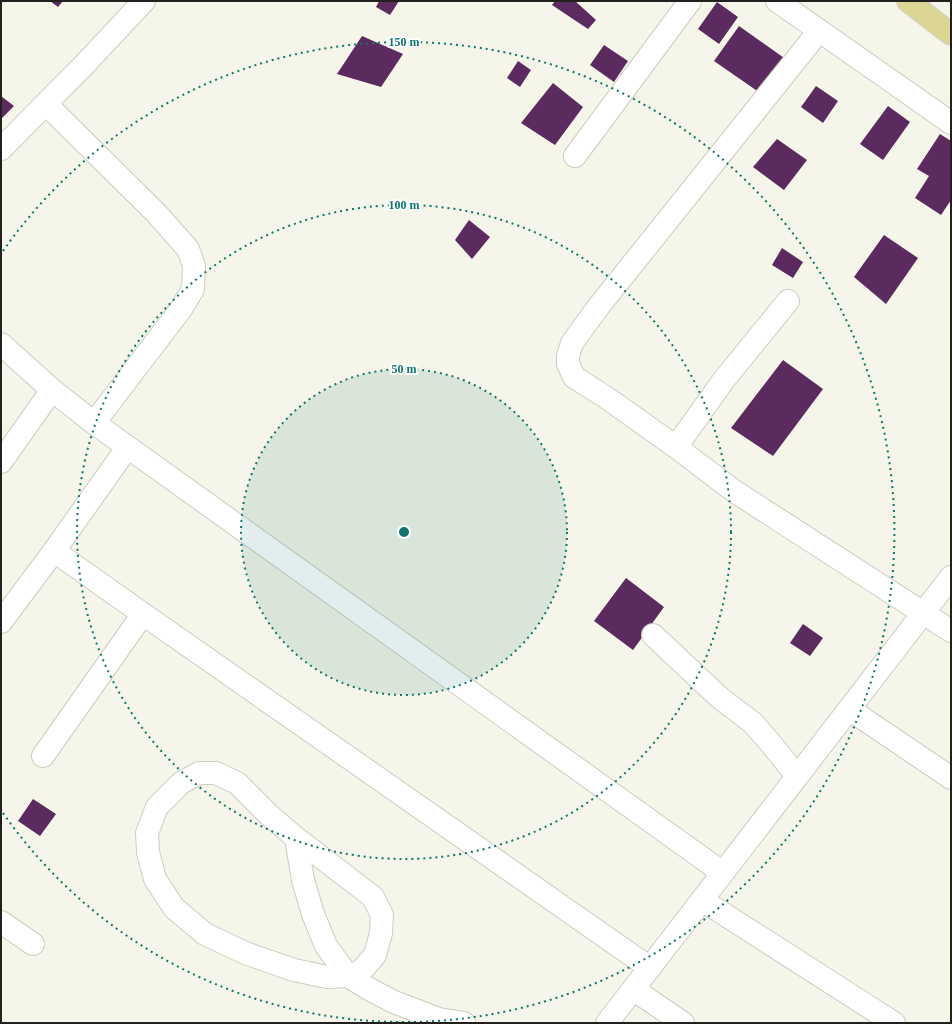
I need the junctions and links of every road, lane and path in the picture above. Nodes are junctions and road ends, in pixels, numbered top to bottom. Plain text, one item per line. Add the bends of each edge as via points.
1 (144, 1) edge
2 (690, 1) edge
3 (777, 1) edge
4 (908, 1) edge
5 (819, 30) junction
6 (951, 34) edge
7 (46, 104) junction
8 (951, 123) edge
9 (1, 150) edge
10 (575, 156) dead end
11 (788, 301) dead end
12 (1, 344) edge
13 (52, 390) junction
14 (94, 423) junction
15 (676, 447) junction
16 (127, 448) junction
17 (1, 462) edge
18 (54, 551) junction
19 (951, 577) edge
20 (924, 613) junction
21 (143, 614) junction
22 (1, 622) edge
23 (951, 631) edge
24 (653, 635) dead end
25 (849, 709) junction
26 (43, 756) dead end
27 (797, 776) junction
28 (951, 778) edge
29 (296, 838) junction
30 (723, 873) junction
31 (702, 900) junction
32 (1, 922) edge
33 (33, 944) dead end
34 (650, 968) junction
35 (348, 976) junction
36 (633, 989) junction
37 (464, 1023) edge
38 (607, 1023) edge
39 (683, 1023) edge
40 (894, 1023) edge

1 - 7 street
2 - 10 street
3 - 5 street
4 - 6 main road
5 - 8 street
5 - 15 street via 572,343 568,364 574,377
7 - 9 street
7 - 14 street via 156,213 188,249 194,266 193,289 181,309
11 - 15 street via 723,381
12 - 13 street
13 - 14 street
13 - 17 street
14 - 16 street
15 - 20 street via 734,491
16 - 18 street
16 - 30 street
18 - 21 street
18 - 22 street
19 - 20 street
20 - 23 street
20 - 25 street
21 - 26 street
21 - 34 street
24 - 27 street via 720,698 753,724
25 - 27 street
25 - 28 street
27 - 30 street
29 - 35 street via 303,880 313,914 326,946
29 - 35 street via 373,897 382,915 381,933 375,955 361,971
29 - 35 street via 237,783 216,773 199,773 182,783 157,807 148,833 148,852 155,879 174,908 205,934 245,953 294,970 327,977
30 - 31 street
31 - 34 street
31 - 40 street
32 - 33 street
34 - 36 street
35 - 37 street via 394,1002 439,1019
36 - 38 street
36 - 39 street

